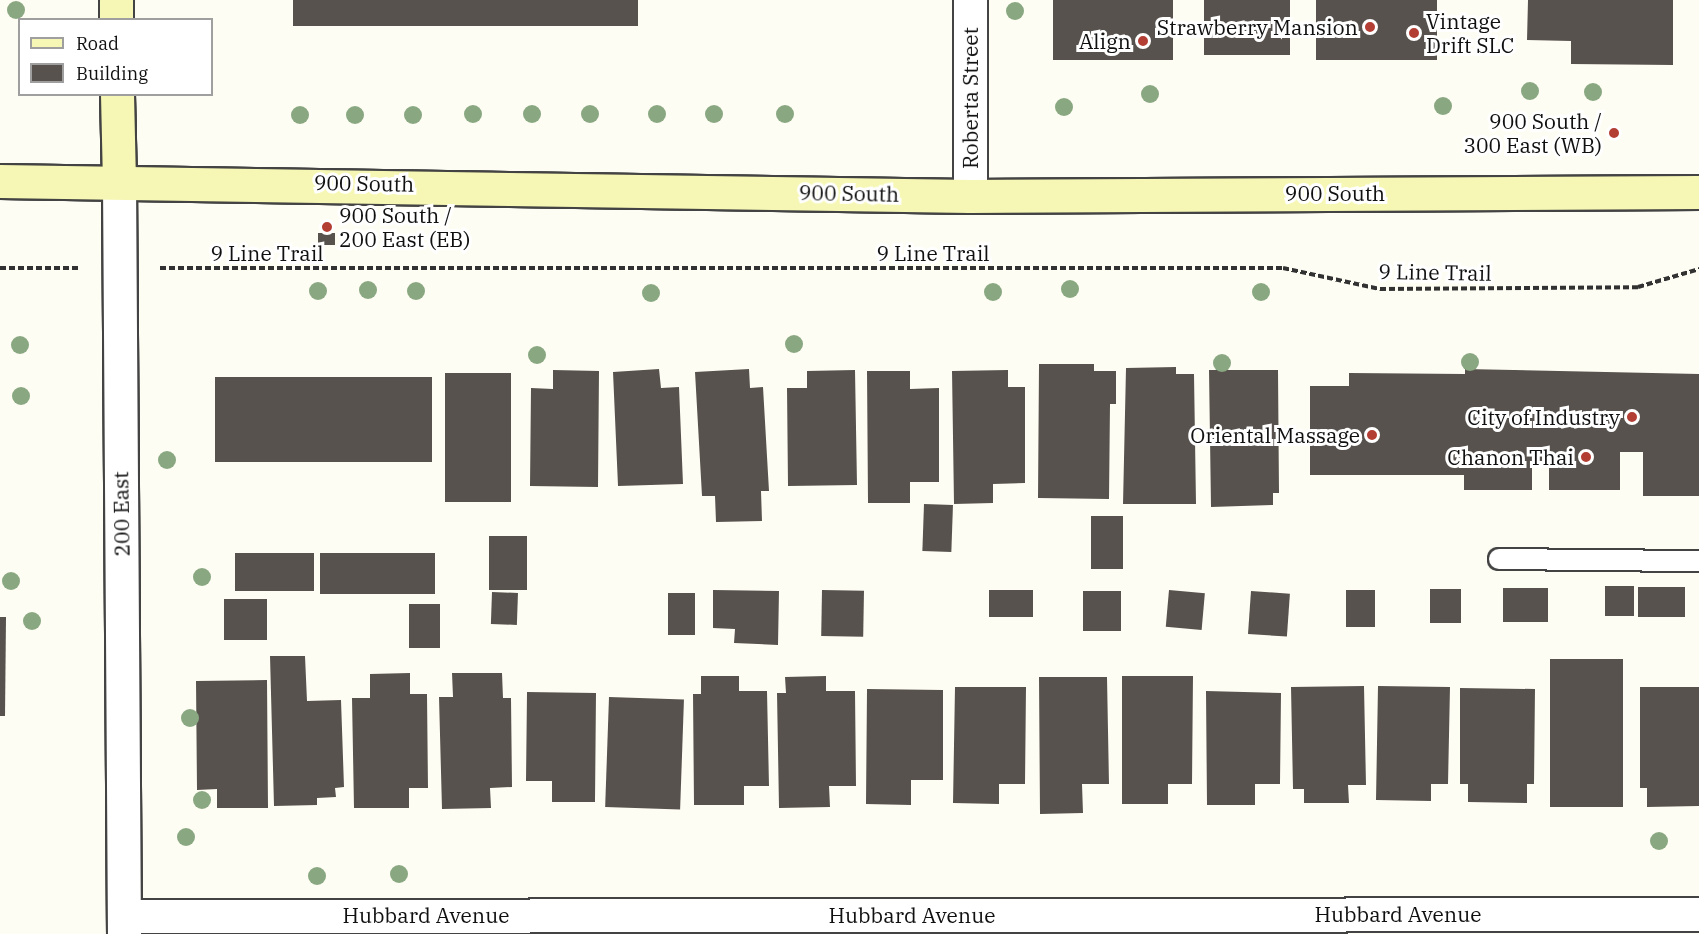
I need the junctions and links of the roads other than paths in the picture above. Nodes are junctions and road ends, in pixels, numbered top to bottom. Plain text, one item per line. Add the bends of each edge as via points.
1 (116, 0) edge
2 (970, 0) edge
3 (117, 18) edge
4 (117, 96) edge
5 (0, 181) edge
6 (119, 181) junction
7 (1699, 192) edge
8 (970, 195) junction
9 (1498, 559) dead end
10 (1699, 561) edge
11 (1699, 914) edge
12 (124, 925) edge

1 - 3 street
2 - 8 street, Roberta Street
4 - 6 street, 200 East
5 - 6 street, 900 South
6 - 8 street, 900 South
6 - 12 street, 200 East
7 - 8 street, 900 South
9 - 10 lane
11 - 12 street, Hubbard Avenue

